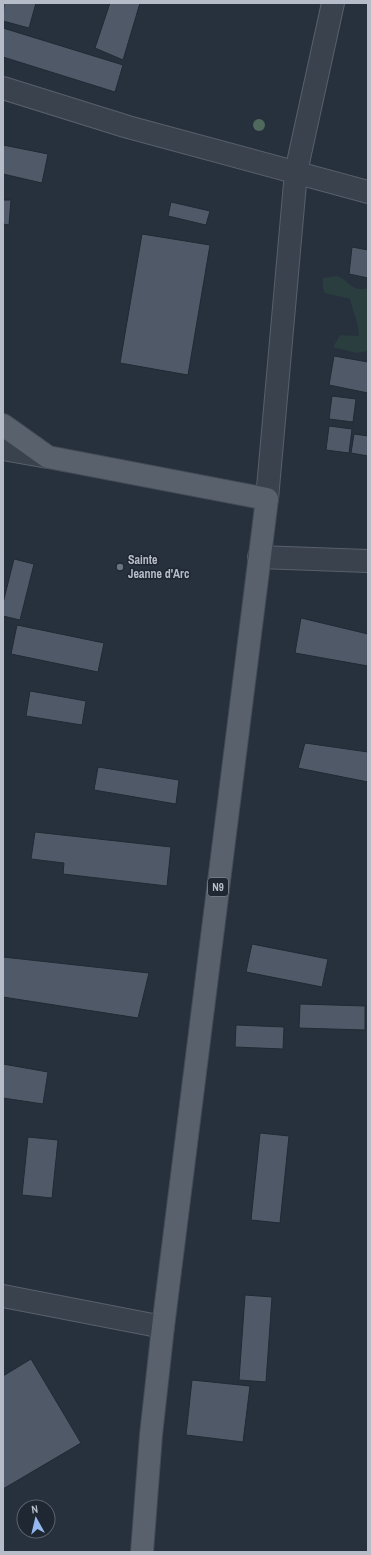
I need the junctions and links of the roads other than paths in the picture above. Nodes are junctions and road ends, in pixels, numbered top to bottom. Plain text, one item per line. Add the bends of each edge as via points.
1 (333, 3) edge
2 (3, 88) edge
3 (296, 172) junction
4 (368, 192) edge
5 (3, 425) edge
6 (3, 449) edge
7 (48, 457) junction
8 (267, 499) junction
9 (259, 557) junction
10 (368, 561) edge
11 (3, 1296) edge
12 (163, 1327) junction
13 (142, 1552) edge

1 - 3 street
2 - 3 street via 128,127
3 - 4 street
3 - 8 street
5 - 7 main road
6 - 7 street
7 - 8 main road
8 - 9 main road, N9
9 - 10 street
9 - 12 main road, N9
11 - 12 street
12 - 13 main road, N9

